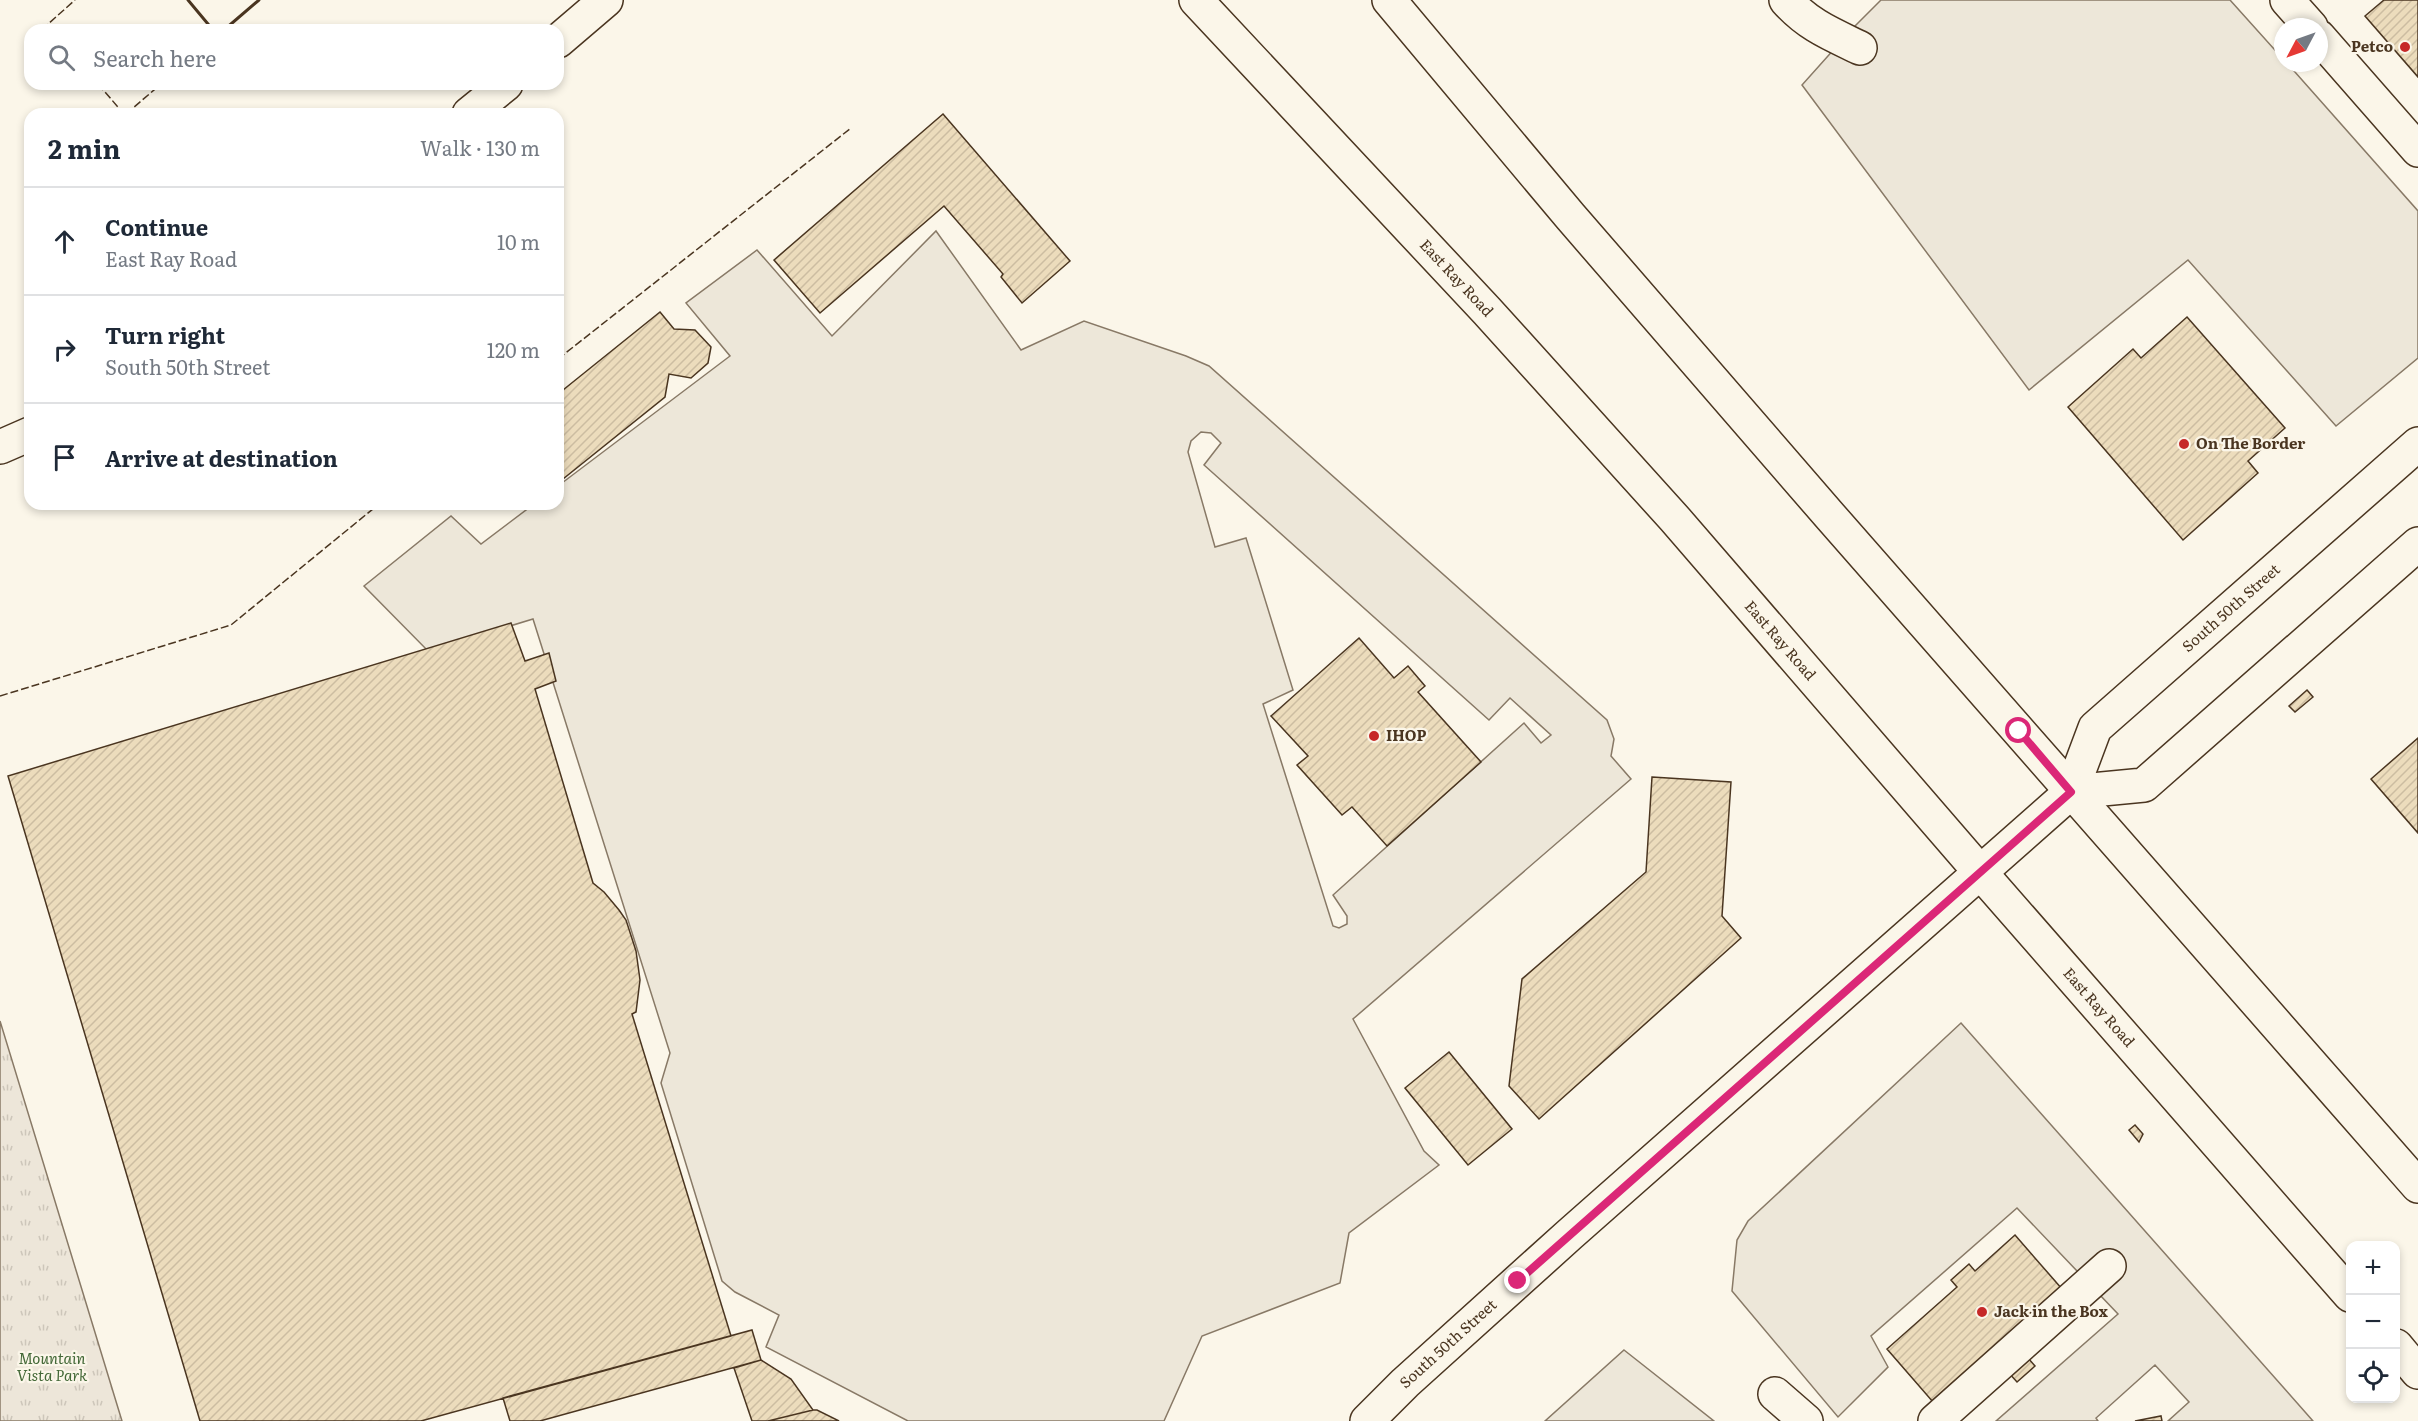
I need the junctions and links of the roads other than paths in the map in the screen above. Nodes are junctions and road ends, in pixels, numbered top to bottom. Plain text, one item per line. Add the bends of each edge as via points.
1 (606, 0) edge
2 (1196, 0) edge
3 (1389, 0) edge
4 (1786, 0) edge
5 (2287, 0) edge
6 (2303, 18) edge
7 (564, 36) edge
8 (2328, 47) edge
9 (1860, 48) dead end
10 (499, 90) edge
11 (476, 108) edge
12 (2418, 150) edge
13 (24, 437) edge
14 (2418, 444) edge
15 (0, 447) edge
16 (2418, 544) edge
17 (2071, 792) junction
18 (1980, 872) junction
19 (2418, 1186) edge
20 (2109, 1266) dead end
21 (2346, 1290) edge
22 (2399, 1349) edge
23 (2418, 1372) edge
24 (1775, 1394) dead end
25 (1366, 1421) edge
26 (1806, 1421) edge
27 (1935, 1421) edge

1 - 7 main road
2 - 18 main road, East Ray Road via 1674,518
3 - 17 main road via 1570,216
4 - 9 main road via 1801,17
5 - 6 main road
8 - 12 main road
10 - 11 main road
13 - 15 main road
14 - 17 main road, South 50th Street via 2096,728
16 - 17 main road via 2144,785
17 - 18 main road, South 50th Street
17 - 19 main road
18 - 21 main road, East Ray Road
18 - 25 main road, South 50th Street via 1569,1235
20 - 27 main road
22 - 23 main road
24 - 26 main road

